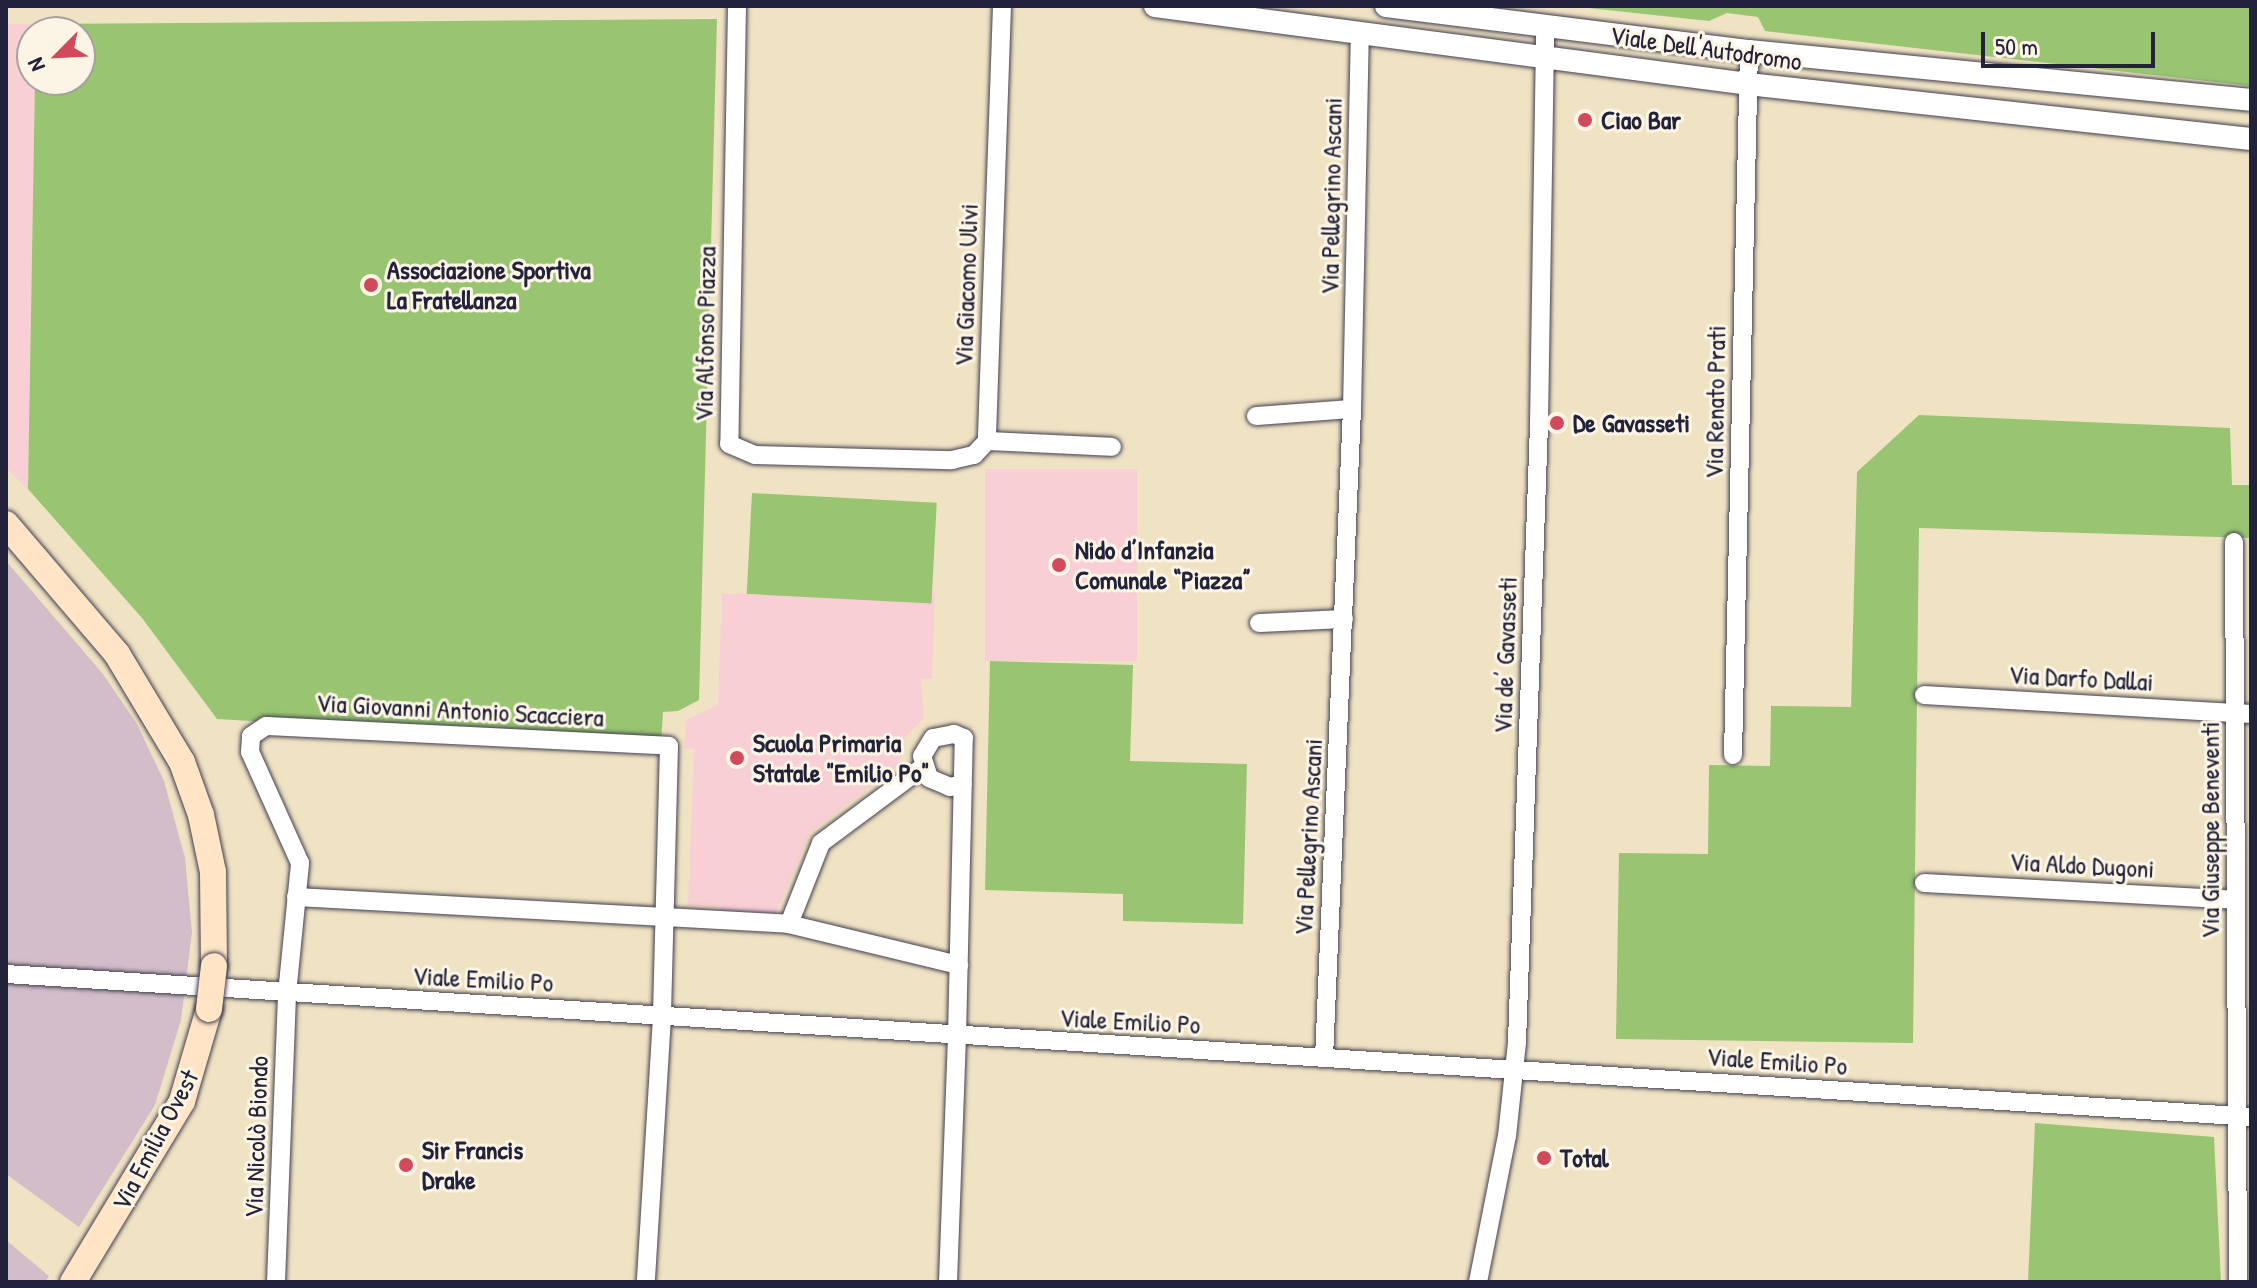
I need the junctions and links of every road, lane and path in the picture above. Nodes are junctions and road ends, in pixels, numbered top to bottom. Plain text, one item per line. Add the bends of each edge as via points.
1 (737, 6) edge
2 (1002, 6) edge
3 (1155, 6) edge
4 (1386, 6) edge
5 (1545, 27) junction
6 (1360, 32) junction
7 (1749, 51) junction
8 (1544, 54) junction
9 (1748, 84) junction
10 (2251, 100) edge
11 (2251, 139) edge
12 (1352, 409) junction
13 (1256, 416) dead end
14 (987, 441) junction
15 (1112, 447) dead end
16 (6, 524) edge
17 (2234, 542) dead end
18 (1344, 619) junction
19 (1259, 623) dead end
20 (1924, 695) dead end
21 (2243, 713) edge
22 (1733, 755) dead end
23 (923, 767) junction
24 (963, 784) junction
25 (1924, 883) dead end
26 (296, 897) junction
27 (2236, 900) junction
28 (665, 919) junction
29 (789, 924) junction
30 (959, 965) junction
31 (6, 974) edge
32 (287, 994) junction
33 (662, 1017) junction
34 (957, 1037) junction
35 (1324, 1058) junction
36 (1514, 1070) junction
37 (2244, 1117) edge
38 (73, 1282) edge
39 (276, 1282) edge
40 (646, 1282) edge
41 (948, 1282) edge
42 (1478, 1282) edge
43 (2238, 1282) edge

1 - 14 street, Via Alfonso Piazza via 729,444 755,455 952,460 974,455
2 - 14 street, Via Giacomo Ulivi
3 - 6 street, Viale Dell'Autodromo
4 - 5 street, Viale Dell'Autodromo
5 - 7 street, Viale Dell'Autodromo
5 - 8 street, Via de’ Gavasseti
6 - 8 street, Viale Dell'Autodromo
6 - 12 street, Via Pellegrino Ascani
7 - 9 street, Via Renato Prati
7 - 10 street, Viale Dell'Autodromo
8 - 9 street, Viale Dell'Autodromo
8 - 36 street, Via de’ Gavasseti via 1539,439
9 - 11 street, Viale Dell'Autodromo
9 - 22 street, Via Renato Prati
12 - 13 street
12 - 18 street, Via Pellegrino Ascani
14 - 15 street
16 - 38 main road, Via Emilia Ovest, bridge via 117,654 182,762 213,872 209,1009 182,1101
17 - 21 street, Via Giuseppe Beneventi
18 - 19 street
18 - 35 street, Via Pellegrino Ascani
20 - 21 street, Via Darfo Dallai
21 - 27 street, Via Giuseppe Beneventi
23 - 24 street via 938,785
23 - 24 street via 922,756 933,738 964,738
23 - 29 street via 821,843
24 - 30 street
25 - 27 street, Via Aldo Dugoni
26 - 28 street
26 - 28 street, Via Giovanni Antonio Scacciera via 300,863 248,744 256,729 266,726 669,746
26 - 32 street, Via Giovanni Antonio Scacciera
27 - 37 street, Via Giuseppe Beneventi
28 - 29 street
28 - 33 street, Via Giovanni Antonio Scacciera
29 - 30 street
30 - 34 street
31 - 32 street, Viale Emilio Po
32 - 33 street, Viale Emilio Po
32 - 39 street, Via Nicolò Biondo
33 - 34 street, Viale Emilio Po
33 - 40 street, Via Giovanni Antonio Scacciera
34 - 35 street, Viale Emilio Po
34 - 41 street
35 - 36 street, Viale Emilio Po
36 - 37 street, Viale Emilio Po
36 - 42 street, Via de’ Gavasseti via 1507,1136
37 - 43 street, Via Giuseppe Beneventi

